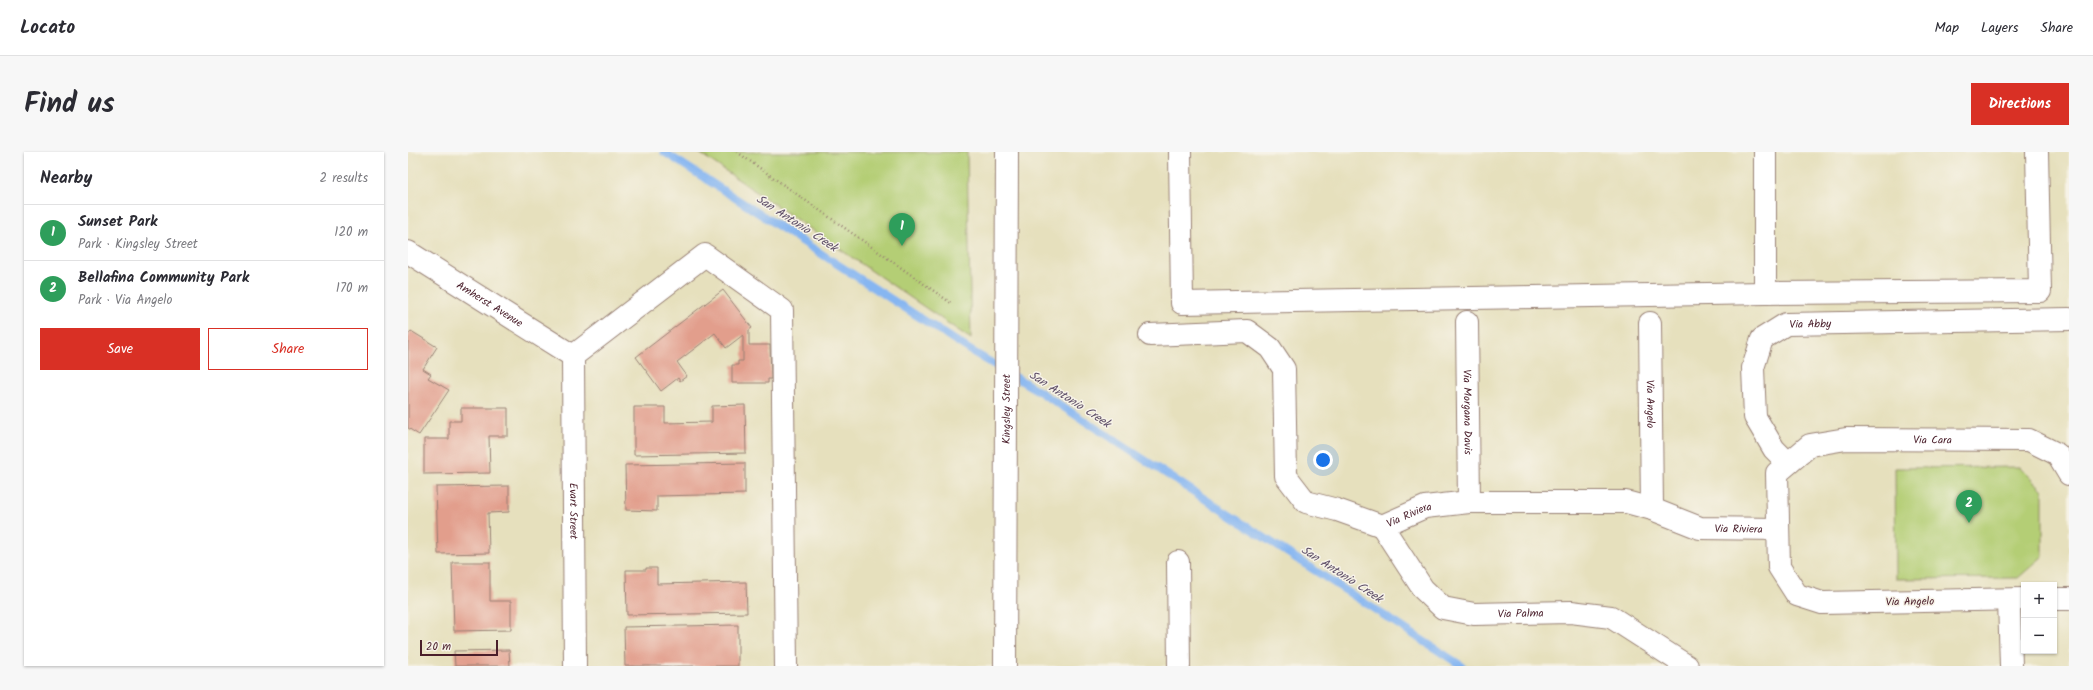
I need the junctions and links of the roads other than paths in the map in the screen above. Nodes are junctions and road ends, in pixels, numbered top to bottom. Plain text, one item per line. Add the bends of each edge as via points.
1 (1007, 152) edge
2 (1180, 152) edge
3 (1765, 152) edge
4 (2037, 152) edge
5 (408, 252) edge
6 (1765, 293) junction
7 (2069, 319) edge
8 (1467, 322) dead end
9 (1650, 323) dead end
10 (1150, 335) dead end
11 (573, 356) junction
12 (1788, 463) junction
13 (2069, 474) edge
14 (1469, 502) junction
15 (1652, 509) junction
16 (1382, 526) junction
17 (1778, 530) junction
18 (1178, 562) dead end
19 (2069, 598) edge
20 (2016, 599) edge
21 (2057, 599) edge
22 (575, 666) edge
23 (786, 666) edge
24 (1005, 666) edge
25 (1179, 666) edge
26 (1686, 666) edge
27 (2010, 666) edge

1 - 24 street, Kingsley Street
2 - 6 street via 1182,303
3 - 6 street
4 - 6 street via 2040,291
5 - 11 street, Amherst Avenue
7 - 12 street, Via Abby via 1786,324 1762,339 1753,368 1755,417 1774,449
8 - 14 street, Via Morgana Davis
9 - 15 street, Via Angelo
10 - 16 street, Via Riviera via 1247,331 1270,348 1284,369 1286,476 1306,502
11 - 22 street, Evart Street
11 - 23 street via 705,255 782,310
12 - 13 street, Via Cara via 1810,445 1846,439 2029,440 2057,454
12 - 17 street via 1777,473
14 - 15 street, Via Riviera via 1626,502
14 - 16 street, Via Riviera via 1425,507
15 - 17 street, Via Riviera via 1700,528
16 - 26 street, Via Palma via 1422,589 1443,608 1474,614 1571,612 1611,617
17 - 20 street, Via Angelo via 1779,567 1797,595 1822,603
18 - 25 street
19 - 21 street
20 - 27 street

